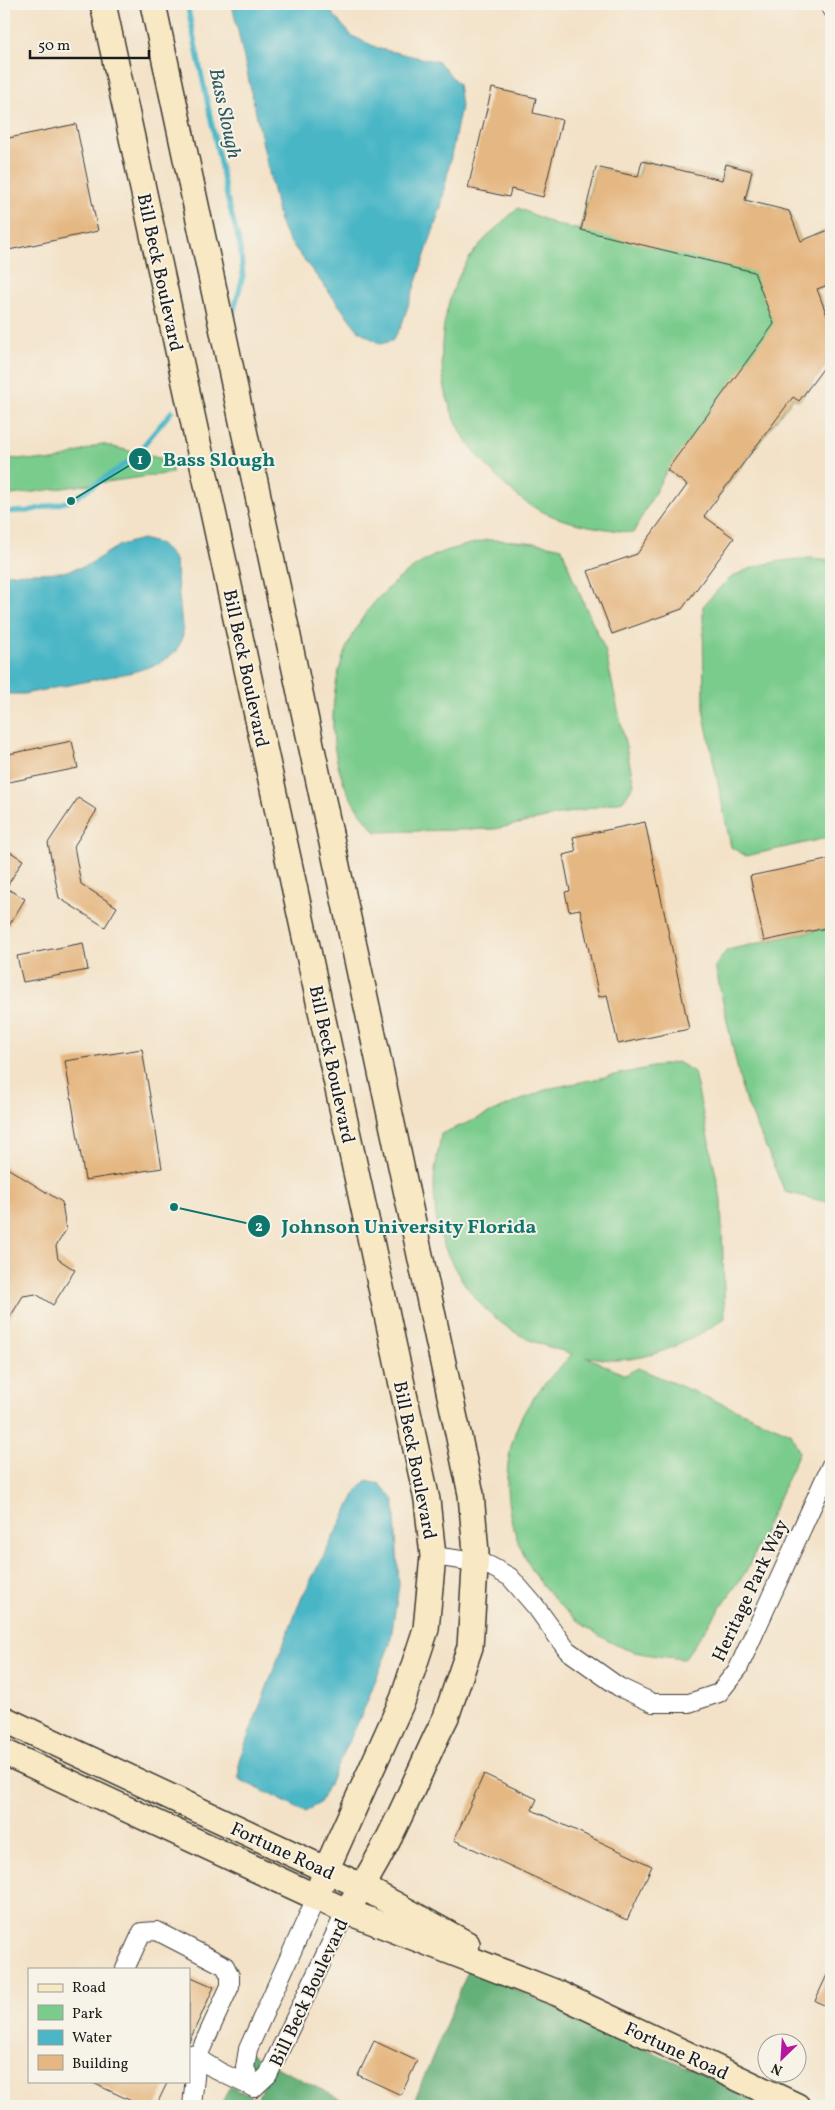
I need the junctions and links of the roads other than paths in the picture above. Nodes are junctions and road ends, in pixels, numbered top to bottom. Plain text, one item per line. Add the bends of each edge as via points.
1 (103, 4) edge
2 (153, 4) edge
3 (829, 4) edge
4 (831, 8) edge
5 (831, 1465) edge
6 (433, 1556) junction
7 (476, 1562) junction
8 (4, 1719) edge
9 (4, 1752) edge
10 (141, 1784) junction
11 (128, 1810) junction
12 (326, 1870) junction
13 (363, 1887) junction
14 (316, 1898) junction
15 (346, 1911) junction
16 (125, 1968) edge
17 (557, 1993) junction
18 (193, 2056) edge
19 (254, 2088) junction
20 (192, 2106) edge
21 (797, 2106) edge

1 - 6 street, Bill Beck Boulevard via 423,1481
2 - 7 street, Bill Beck Boulevard via 469,1484
3 - 4 street
5 - 7 street, Heritage Park Way via 738,1669 719,1693 689,1704 653,1703 619,1687 567,1650 510,1578
6 - 7 street, Heritage Park Way
6 - 12 street, Bill Beck Boulevard via 426,1629 406,1690
7 - 13 street, Bill Beck Boulevard via 470,1647 446,1717
8 - 10 street, Fortune Road
9 - 11 street, Fortune Road
10 - 11 street
10 - 12 street, Fortune Road
11 - 14 street, Fortune Road
12 - 13 street, Fortune Road
12 - 14 street, Bill Beck Boulevard
13 - 15 street, Bill Beck Boulevard
13 - 17 street, Fortune Road
14 - 15 street, Fortune Road
14 - 19 street, Bill Beck Boulevard via 248,2049 245,2068
15 - 17 street, Fortune Road
15 - 19 street, Bill Beck Boulevard via 268,2076
16 - 18 street via 142,1932 156,1931 225,1966 230,1986
17 - 21 street, Fortune Road
18 - 19 street
18 - 20 street

